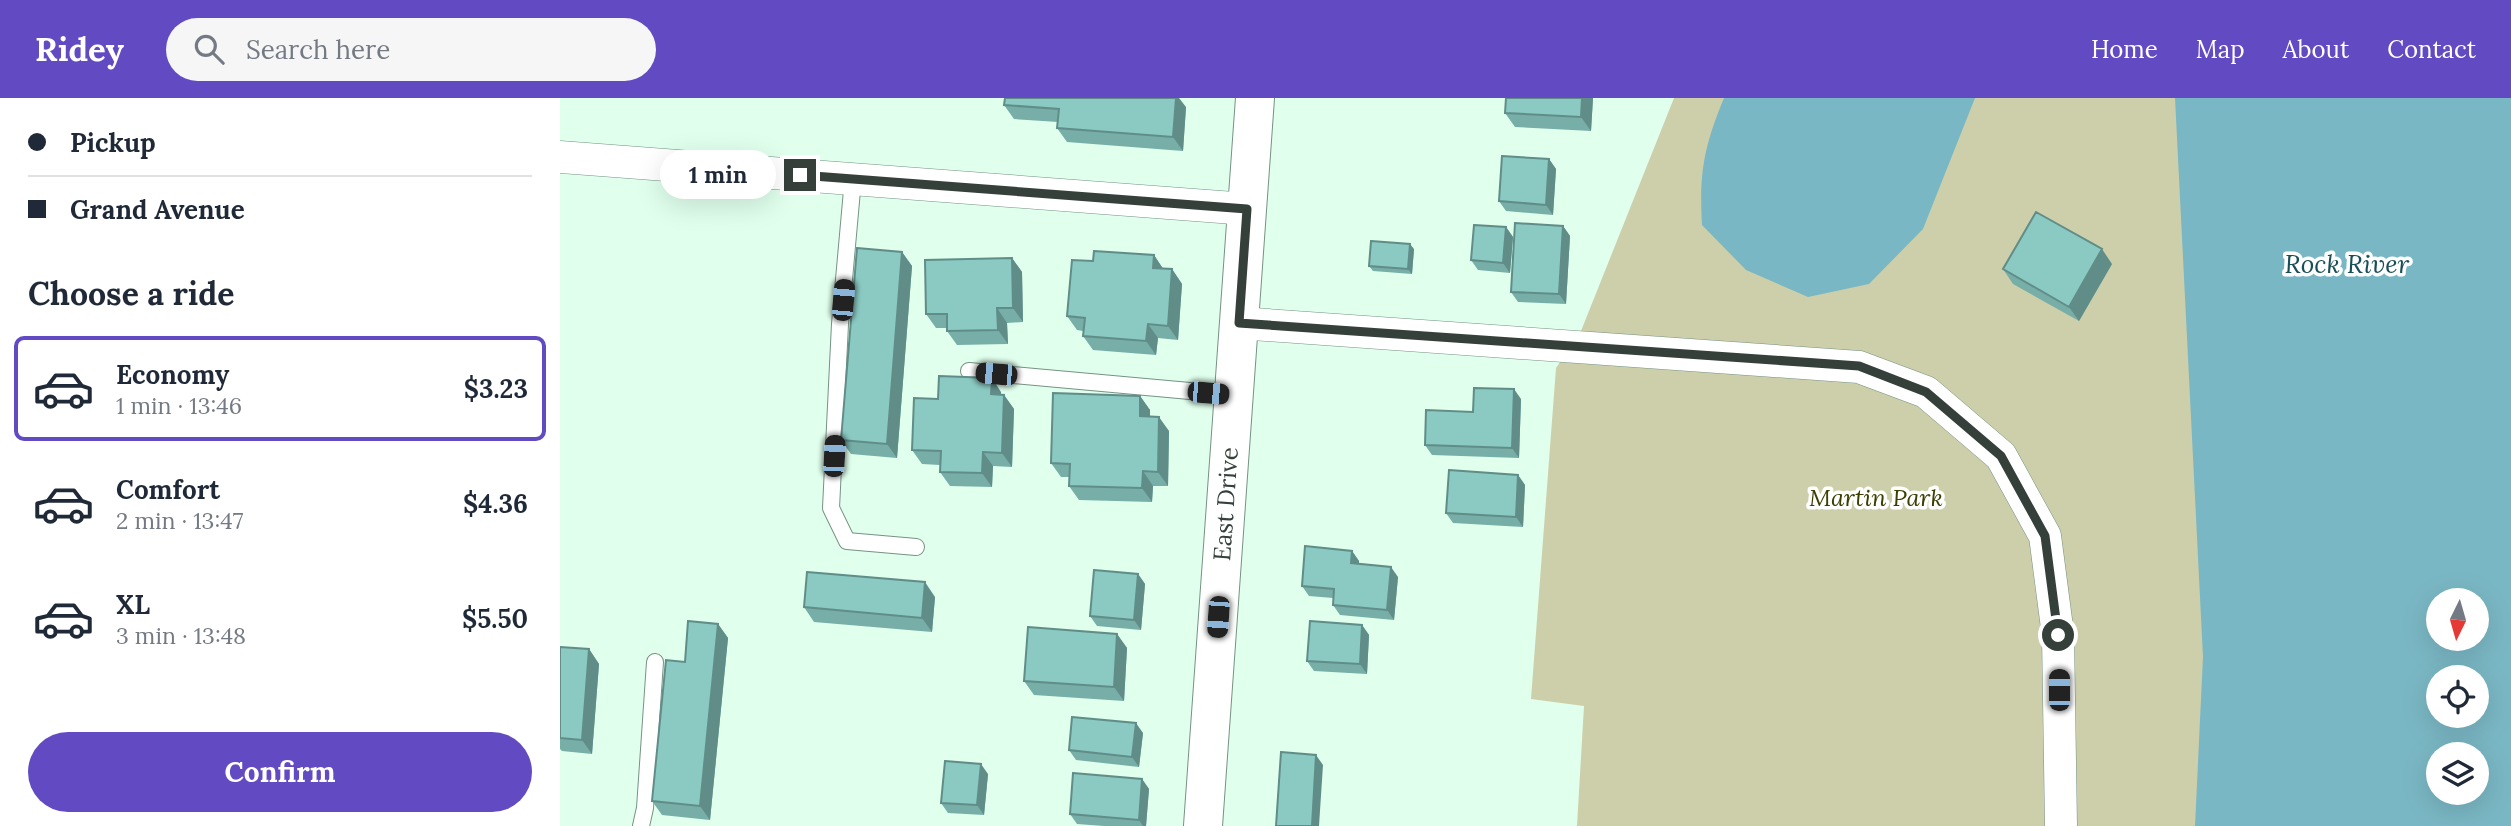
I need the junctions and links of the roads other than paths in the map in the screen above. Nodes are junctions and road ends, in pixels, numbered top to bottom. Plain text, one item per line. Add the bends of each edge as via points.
1 (1255, 98) edge
2 (560, 158) edge
3 (853, 179) junction
4 (1247, 209) junction
5 (1239, 323) junction
6 (969, 371) dead end
7 (1234, 395) junction
8 (916, 547) dead end
9 (655, 662) dead end
10 (641, 826) edge
11 (1203, 826) edge
12 (2060, 826) edge

1 - 4 street, East Drive
2 - 3 street
3 - 4 street
3 - 8 lane via 831,508 847,541
4 - 5 street, East Drive
5 - 7 street, East Drive
5 - 12 street via 1859,366 1926,392 2001,456 2045,536 2058,635
6 - 7 lane
7 - 11 street, East Drive
9 - 10 lane

